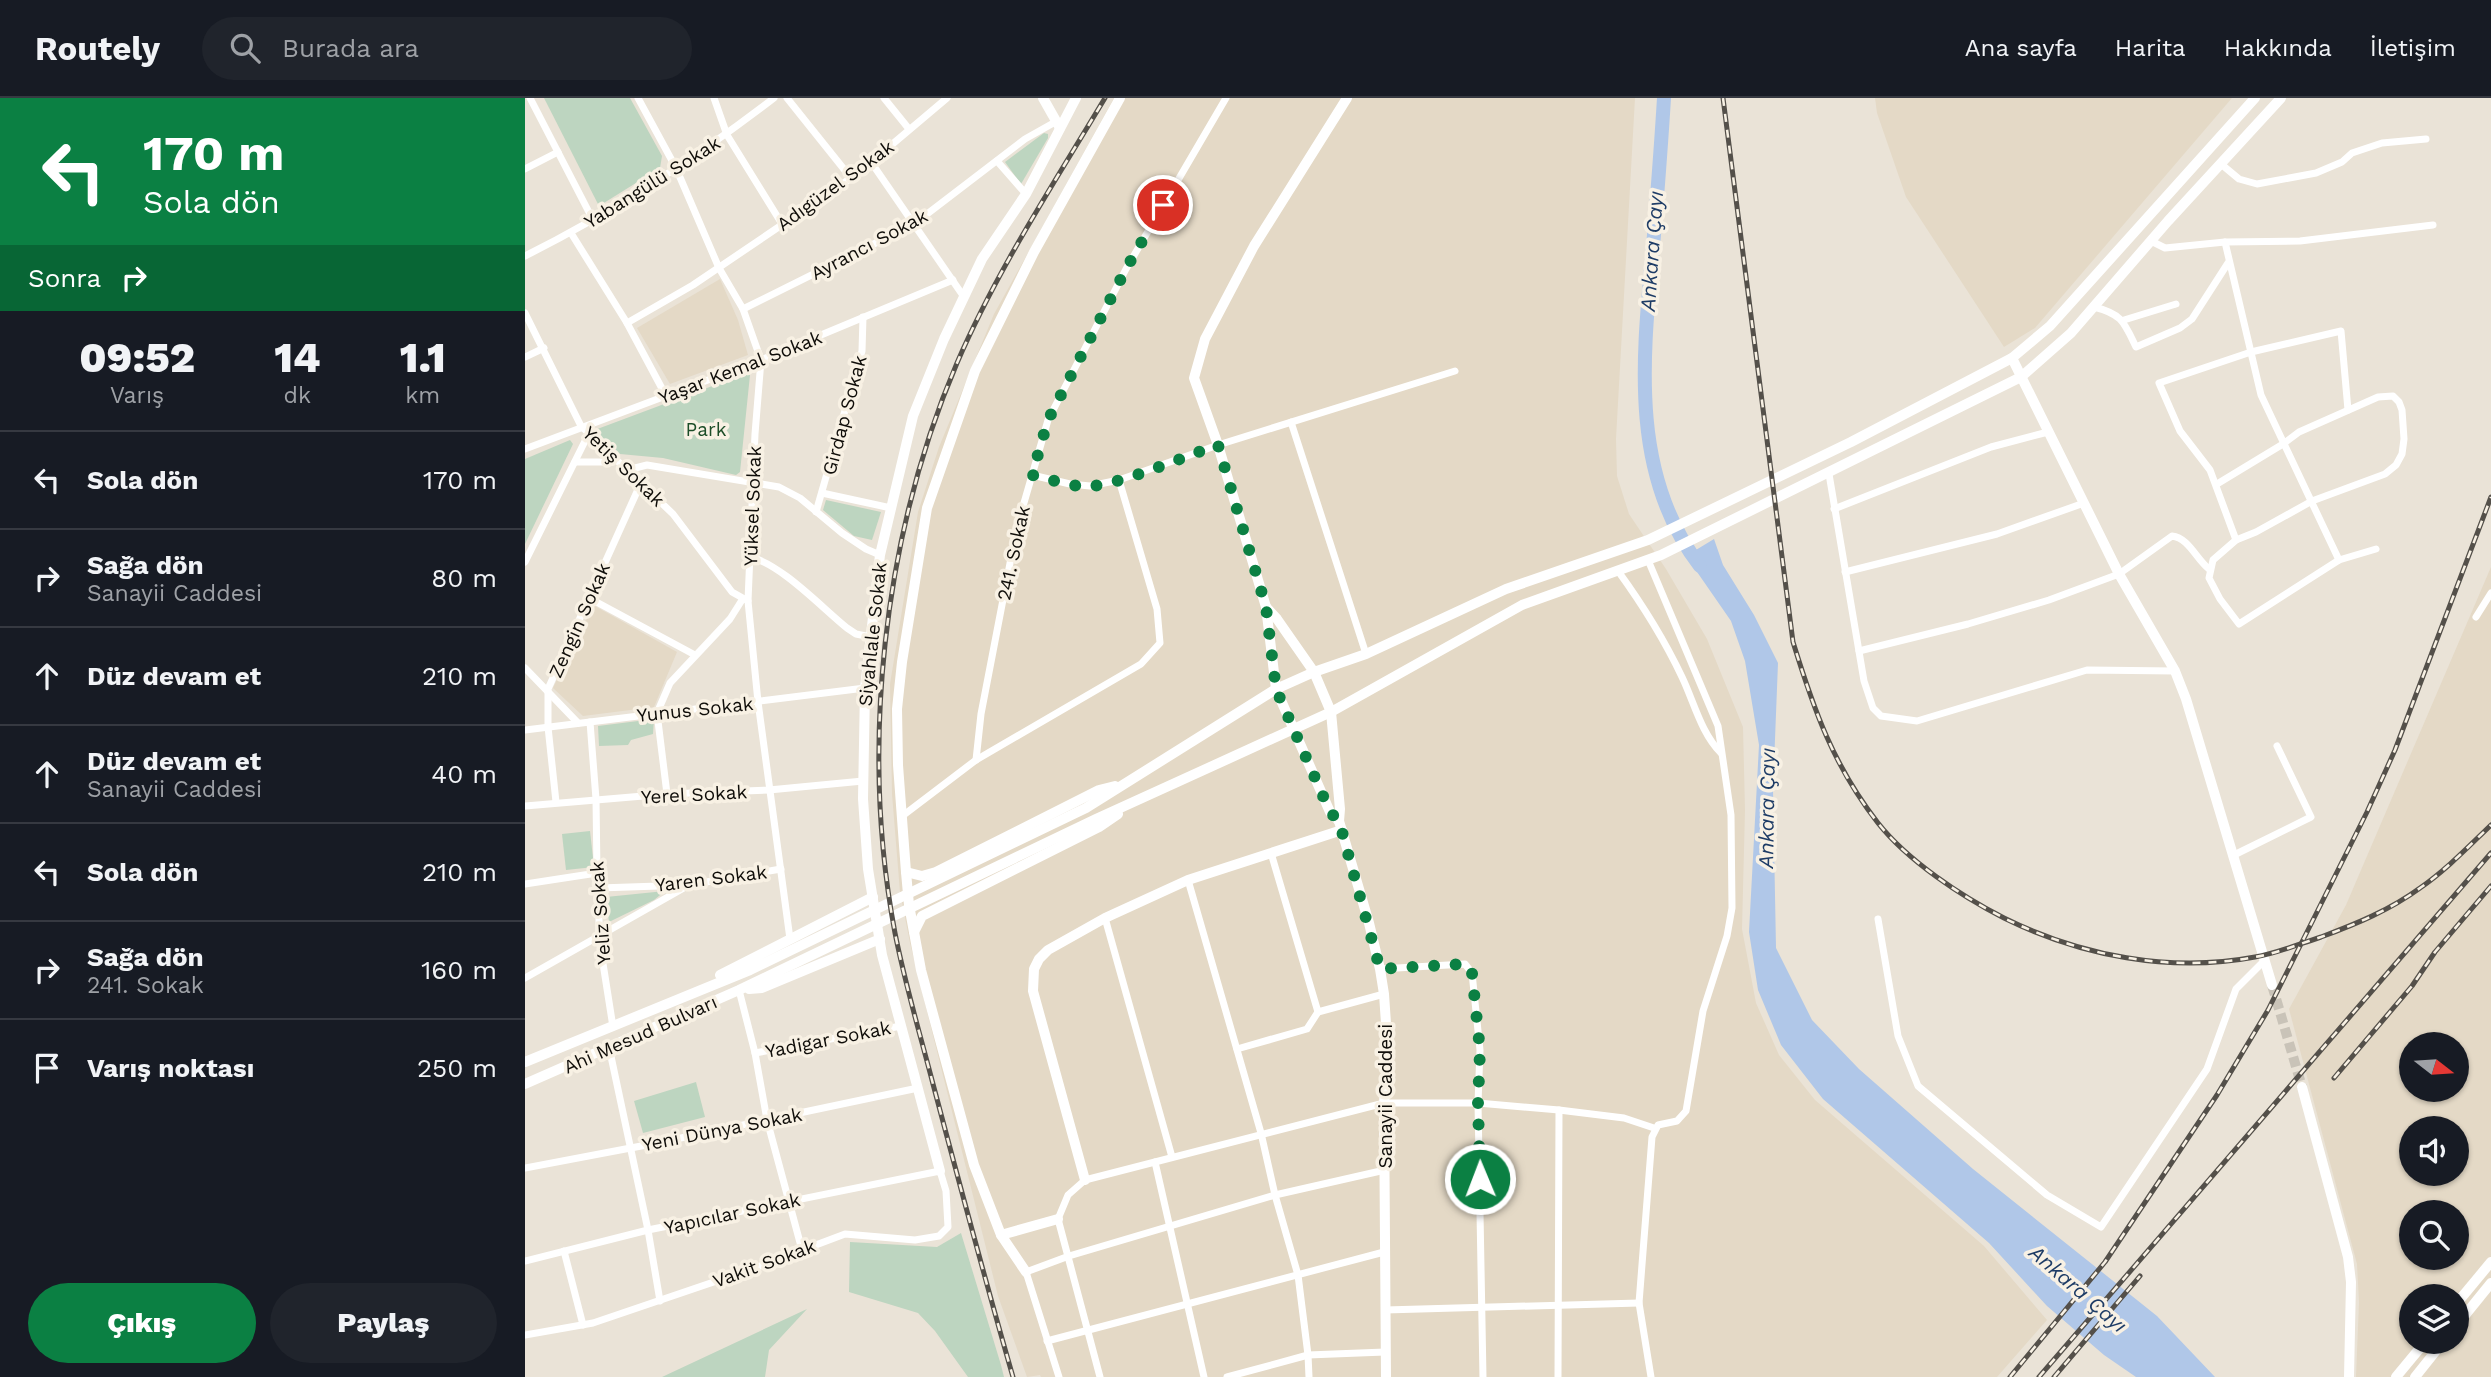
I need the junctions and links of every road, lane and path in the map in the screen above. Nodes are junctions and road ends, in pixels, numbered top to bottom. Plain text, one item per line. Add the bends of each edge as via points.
1 (530, 98) edge
2 (638, 98) edge
3 (714, 98) edge
4 (774, 98) edge
5 (787, 98) edge
6 (884, 98) edge
7 (947, 98) edge
8 (1043, 98) edge
9 (1076, 98) edge
10 (1120, 98) edge
11 (1226, 98) edge
12 (1347, 98) edge
13 (2255, 98) edge
14 (2281, 98) edge
15 (1058, 124) junction
16 (909, 129) junction
17 (727, 135) junction
18 (2426, 139) dead end
19 (558, 152) junction
20 (997, 160) junction
21 (871, 162) junction
22 (2221, 164) junction
23 (676, 168) junction
24 (525, 169) edge
25 (851, 178) junction
26 (1026, 194) junction
27 (593, 220) junction
28 (782, 224) junction
29 (914, 224) junction
30 (2433, 225) dead end
31 (571, 233) junction
32 (2151, 241) junction
33 (2225, 242) junction
34 (525, 256) edge
35 (2229, 262) junction
36 (719, 268) junction
37 (953, 280) junction
38 (964, 297) junction
39 (2176, 304) dead end
40 (2094, 307) junction
41 (743, 309) junction
42 (525, 313) edge
43 (863, 317) junction
44 (2124, 320) junction
45 (627, 323) junction
46 (544, 348) junction
47 (2251, 352) junction
48 (525, 357) edge
49 (2012, 358) junction
50 (761, 360) junction
51 (1455, 371) dead end
52 (2021, 377) junction
53 (666, 396) junction
54 (2348, 410) junction
55 (1291, 422) junction
56 (581, 426) junction
57 (2048, 432) junction
58 (588, 435) junction
59 (2283, 444) junction
60 (1218, 445) junction
61 (525, 449) edge
62 (612, 456) junction
63 (575, 462) junction
64 (627, 470) junction
65 (1829, 474) junction
66 (1032, 475) junction
67 (1119, 480) junction
68 (752, 482) junction
69 (2217, 484) junction
70 (641, 485) junction
71 (822, 492) junction
72 (2312, 501) junction
73 (2084, 503) junction
74 (891, 508) junction
75 (1834, 509) junction
76 (816, 512) junction
77 (2236, 540) junction
78 (2376, 550) dead end
79 (880, 555) junction
80 (750, 557) junction
81 (1648, 560) junction
82 (2339, 560) junction
83 (525, 562) edge
84 (2209, 569) junction
85 (1618, 571) junction
86 (1845, 572) junction
87 (2119, 574) junction
88 (2491, 593) edge
89 (589, 598) junction
90 (745, 601) junction
91 (1266, 607) junction
92 (2476, 617) dead end
93 (871, 636) junction
94 (1859, 651) junction
95 (1366, 654) junction
96 (695, 655) junction
97 (525, 668) edge
98 (2175, 671) junction
99 (1314, 672) junction
100 (865, 688) junction
101 (548, 689) junction
102 (1276, 689) junction
103 (758, 702) junction
104 (1331, 712) junction
105 (657, 713) junction
106 (590, 722) junction
107 (579, 723) junction
108 (548, 727) junction
109 (525, 730) edge
110 (1293, 730) junction
111 (2277, 746) dead end
112 (1721, 754) junction
113 (976, 761) junction
114 (863, 781) junction
115 (1131, 781) junction
116 (769, 790) junction
117 (667, 794) junction
118 (1142, 798) junction
119 (596, 799) junction
120 (556, 802) junction
121 (525, 806) edge
122 (901, 817) junction
123 (1340, 825) junction
124 (1271, 853) junction
125 (2234, 855) junction
126 (781, 869) junction
127 (906, 872) junction
128 (936, 872) junction
129 (597, 873) junction
130 (1188, 880) junction
131 (525, 884) edge
132 (689, 885) junction
133 (599, 888) junction
134 (873, 897) junction
135 (960, 897) junction
136 (1105, 918) junction
137 (1878, 919) dead end
138 (829, 920) junction
139 (914, 932) junction
140 (599, 938) junction
141 (790, 939) junction
142 (880, 939) junction
143 (846, 954) junction
144 (2265, 960) junction
145 (1380, 969) junction
146 (525, 978) edge
147 (2272, 985) tunnel mouth
148 (739, 990) junction
149 (686, 994) junction
150 (1384, 994) junction
151 (1318, 1012) junction
152 (901, 1026) junction
153 (613, 1027) junction
154 (609, 1047) junction
155 (1237, 1049) junction
156 (755, 1053) junction
157 (525, 1062) edge
158 (525, 1084) edge
159 (2302, 1087) tunnel mouth
160 (918, 1088) junction
161 (1384, 1102) junction
162 (1478, 1103) junction
163 (1559, 1110) junction
164 (767, 1120) junction
165 (1654, 1128) junction
166 (1261, 1133) junction
167 (628, 1147) junction
168 (1172, 1157) junction
169 (1155, 1162) junction
170 (525, 1168) edge
171 (1385, 1170) junction
172 (940, 1171) junction
173 (1085, 1180) junction
174 (1275, 1195) junction
175 (790, 1201) junction
176 (1058, 1219) junction
177 (1168, 1228) junction
178 (648, 1230) junction
179 (1001, 1235) junction
180 (802, 1250) junction
181 (564, 1251) junction
182 (1384, 1252) junction
183 (1069, 1256) junction
184 (525, 1261) edge
185 (2491, 1262) edge
186 (1026, 1272) junction
187 (1298, 1275) junction
188 (2491, 1283) edge
189 (2469, 1289) edge
190 (660, 1300) junction
191 (1639, 1303) junction
192 (1186, 1305) junction
193 (1559, 1306) junction
194 (1482, 1307) junction
195 (1385, 1310) junction
196 (2469, 1310) edge
197 (583, 1325) junction
198 (1087, 1331) junction
199 (525, 1335) edge
200 (1047, 1341) junction
201 (1385, 1352) junction
202 (1308, 1354) junction
203 (2415, 1354) edge
204 (2433, 1354) edge
205 (1649, 1376) edge
206 (1059, 1377) edge
207 (1100, 1377) edge
208 (1204, 1377) edge
209 (1227, 1377) edge
210 (1309, 1377) edge
211 (1386, 1377) edge
212 (1483, 1377) edge
213 (1557, 1377) edge
214 (2349, 1377) edge
215 (2396, 1377) edge
216 (2415, 1377) edge

1 - 19 street
2 - 23 street, Yüksel Sokak
3 - 17 street
4 - 17 street, Yabangülü Sokak
5 - 25 street
6 - 16 street
7 - 16 street, Adıgüzel Sokak
8 - 15 street
9 - 15 street, Siyahlale Sokak
10 - 122 street via 1005,307 975,371 927,508 897,709
11 - 66 street, 241. Sokak via 1126,269 1048,420
12 - 60 street via 1254,246 1205,339 1194,378
13 - 49 street via 2050,326
14 - 22 street
15 - 20 street, Ayrancı Sokak via 1025,139
15 - 26 street, Siyahlale Sokak
16 - 21 street, Adıgüzel Sokak
17 - 23 street, Yabangülü Sokak
17 - 28 street
18 - 22 street via 2382,143 2316,173 2257,184 2239,179
19 - 24 street
19 - 27 street
20 - 26 street
20 - 29 street, Ayrancı Sokak
21 - 25 street, Adıgüzel Sokak
21 - 29 street
22 - 32 street
23 - 27 street, Yabangülü Sokak
23 - 36 street, Yüksel Sokak
25 - 28 street, Adıgüzel Sokak
26 - 38 street, Siyahlale Sokak via 982,259
27 - 31 street, Yabangülü Sokak
28 - 36 street, Adıgüzel Sokak
29 - 37 street
29 - 41 street, Ayrancı Sokak
30 - 33 street via 2300,241
31 - 34 street, Yabangülü Sokak
31 - 45 street
32 - 33 street via 2165,247
32 - 40 street
33 - 35 street
35 - 44 street via 2192,319 2180,328 2136,347
35 - 47 street
36 - 41 street, Yüksel Sokak
36 - 45 street, Adıgüzel Sokak
37 - 38 street
37 - 43 street, Yaşar Kemal Sokak
38 - 74 street, Siyahlale Sokak via 913,416
39 - 44 street
40 - 44 street
40 - 52 street
41 - 50 street, Yüksel Sokak
42 - 46 street, Yetiş Sokak
43 - 50 street, Yaşar Kemal Sokak
43 - 71 street, Girdap Sokak via 862,351
45 - 53 street
46 - 48 street
46 - 56 street, Yetiş Sokak
47 - 54 street via 2341,331
47 - 59 street via 2261,395
47 - 69 street via 2159,383 2180,431
49 - 52 street
49 - 95 street via 1648,540 1506,589
50 - 53 street, Yaşar Kemal Sokak
50 - 68 street, Yüksel Sokak
51 - 55 street
52 - 57 street
52 - 65 street
53 - 56 street, Yaşar Kemal Sokak
54 - 59 street
54 - 72 street via 2378,397 2396,397 2402,410 2402,454 2385,474
55 - 60 street
55 - 95 street
56 - 58 street, Yetiş Sokak
56 - 61 street, Yaşar Kemal Sokak
57 - 73 street
57 - 75 street via 1991,447
58 - 62 street, Yetiş Sokak
58 - 63 street
59 - 69 street
59 - 72 street
60 - 67 street
60 - 91 street
62 - 63 street via 603,462
62 - 64 street, Yetiş Sokak
63 - 83 street
64 - 68 street via 647,466
64 - 70 street, Yetiş Sokak
65 - 75 street
65 - 81 street
66 - 67 street via 1090,486
66 - 113 street, 241. Sokak via 1017,527
67 - 113 street via 1157,609 1160,643 1141,664
68 - 76 street via 779,487
68 - 80 street, Yüksel Sokak
69 - 77 street
70 - 89 street, Zengin Sokak
70 - 90 street, Yetiş Sokak via 673,514 732,592
71 - 74 street
71 - 76 street, Girdap Sokak
72 - 77 street
72 - 82 street
73 - 86 street via 1997,534
73 - 87 street
74 - 79 street, Siyahlale Sokak
75 - 86 street
76 - 79 street
77 - 84 street via 2220,552
78 - 82 street
79 - 93 street, Siyahlale Sokak
80 - 90 street, Yüksel Sokak
80 - 93 street via 780,571 856,634
81 - 85 street
81 - 112 street via 1711,707
82 - 84 street via 2239,624 2212,587
84 - 87 street via 2186,541 2172,536
85 - 104 street via 1522,605
85 - 112 street via 1657,629
86 - 94 street
87 - 94 street via 1968,624
87 - 98 street
88 - 92 street
89 - 96 street
89 - 101 street, Zengin Sokak
90 - 96 street
90 - 103 street, Yüksel Sokak
91 - 99 street
91 - 102 street
93 - 100 street, Siyahlale Sokak
94 - 98 street via 1873,708 1881,716 1904,721 2087,670
95 - 99 street
96 - 105 street via 670,683
97 - 101 street
98 - 125 street
99 - 102 street
99 - 104 street, Sanayii Caddesi
100 - 103 street, Yunus Sokak
100 - 114 street, Siyahlale Sokak
101 - 107 street
101 - 108 street, Zengin Sokak
102 - 110 street, Sanayii Caddesi
102 - 115 street
103 - 105 street, Yunus Sokak
103 - 116 street, Yüksel Sokak
104 - 110 street
104 - 123 street, Sanayii Caddesi
105 - 106 street, Yunus Sokak
105 - 117 street
106 - 107 street, Yunus Sokak
106 - 119 street, Yeliz Sokak
107 - 108 street, Yunus Sokak
108 - 109 street, Yunus Sokak
108 - 120 street, Zengin Sokak
110 - 118 street
110 - 123 street, Sanayii Caddesi
111 - 125 street via 2311,817
112 - 165 street via 1731,815 1730,922 1703,1011 1686,1111 1677,1121
113 - 122 street
114 - 116 street, Yerel Sokak
114 - 134 street, Siyahlale Sokak
115 - 128 street via 1099,790
115 - 149 street, Ahi Mesud Bulvarı via 1086,808 750,970
116 - 117 street, Yerel Sokak
116 - 126 street, Yüksel Sokak
117 - 119 street, Yerel Sokak
118 - 135 street via 1099,827
118 - 148 street, Ahi Mesud Bulvarı
119 - 120 street, Yerel Sokak
119 - 129 street, Yeliz Sokak
120 - 121 street, Yerel Sokak
122 - 127 street
123 - 124 street
123 - 145 street, Sanayii Caddesi
124 - 130 street
124 - 151 street
125 - 144 street
126 - 132 street, Yaren Sokak
126 - 141 street, Yüksel Sokak
127 - 128 street via 922,876
127 - 139 street
128 - 135 street via 923,881 928,894 937,899
129 - 131 street
129 - 133 street, Yeliz Sokak
130 - 136 street
130 - 155 street
132 - 133 street, Yaren Sokak
132 - 140 street
133 - 140 street, Yeliz Sokak
134 - 138 street
134 - 142 street, Siyahlale Sokak
135 - 139 street via 922,916
136 - 168 street
136 - 173 street via 1048,950 1034,969 1033,981
137 - 144 street via 1898,1036 1918,1086 2046,1195 2101,1227 2207,1069 2236,989
138 - 141 street
138 - 143 street via 845,920 854,929 857,941
139 - 179 street via 974,1165
140 - 146 street
140 - 153 street, Yeliz Sokak
141 - 149 street
142 - 143 street
142 - 152 street, Siyahlale Sokak
143 - 148 street via 762,988
144 - 147 street
145 - 150 street, Sanayii Caddesi
145 - 162 street via 1465,964 1472,973 1480,1050
148 - 154 street, Ahi Mesud Bulvarı
148 - 156 street
149 - 153 street, Ahi Mesud Bulvarı
150 - 151 street
150 - 161 street, Sanayii Caddesi via 1388,1053
151 - 155 street via 1307,1029
152 - 156 street, Yadigar Sokak
152 - 160 street, Siyahlale Sokak
153 - 157 street, Ahi Mesud Bulvarı
154 - 158 street, Ahi Mesud Bulvarı
154 - 167 street
155 - 166 street
156 - 164 street
159 - 214 street via 2348,1257
160 - 164 street, Yeni Dünya Sokak
160 - 172 street, Siyahlale Sokak
161 - 162 street
161 - 166 street
161 - 171 street, Sanayii Caddesi
162 - 163 street
162 - 194 street
163 - 165 street via 1624,1118
163 - 193 street
164 - 167 street, Yeni Dünya Sokak
164 - 175 street
165 - 191 street
166 - 168 street
166 - 174 street
167 - 170 street, Yeni Dünya Sokak
167 - 178 street
168 - 169 street
169 - 173 street
169 - 177 street
171 - 174 street
171 - 182 street, Sanayii Caddesi
172 - 175 street, Yapıcılar Sokak
172 - 180 street, Vakit Sokak via 949,1214 948,1227 939,1236 915,1240 845,1234
173 - 176 street via 1069,1195
174 - 177 street
174 - 187 street
175 - 178 street, Yapıcılar Sokak
175 - 180 street
176 - 179 street
176 - 183 street
177 - 183 street
177 - 192 street
178 - 181 street, Yapıcılar Sokak
178 - 190 street
179 - 186 street
180 - 190 street, Vakit Sokak
181 - 184 street, Yapıcılar Sokak
181 - 197 street
182 - 187 street
182 - 195 street, Sanayii Caddesi
183 - 186 street
183 - 198 street
185 - 189 street
186 - 200 street
187 - 192 street
187 - 202 street
188 - 196 street
190 - 197 street, Vakit Sokak
191 - 193 street
191 - 205 street
192 - 198 street
192 - 208 street
193 - 194 street
193 - 213 street
194 - 195 street
194 - 212 street
195 - 201 street, Sanayii Caddesi
197 - 199 street, Vakit Sokak
198 - 200 street
198 - 207 street
200 - 206 street
201 - 202 street
201 - 211 street, Sanayii Caddesi
202 - 209 street
202 - 210 street
203 - 215 street
204 - 216 street

